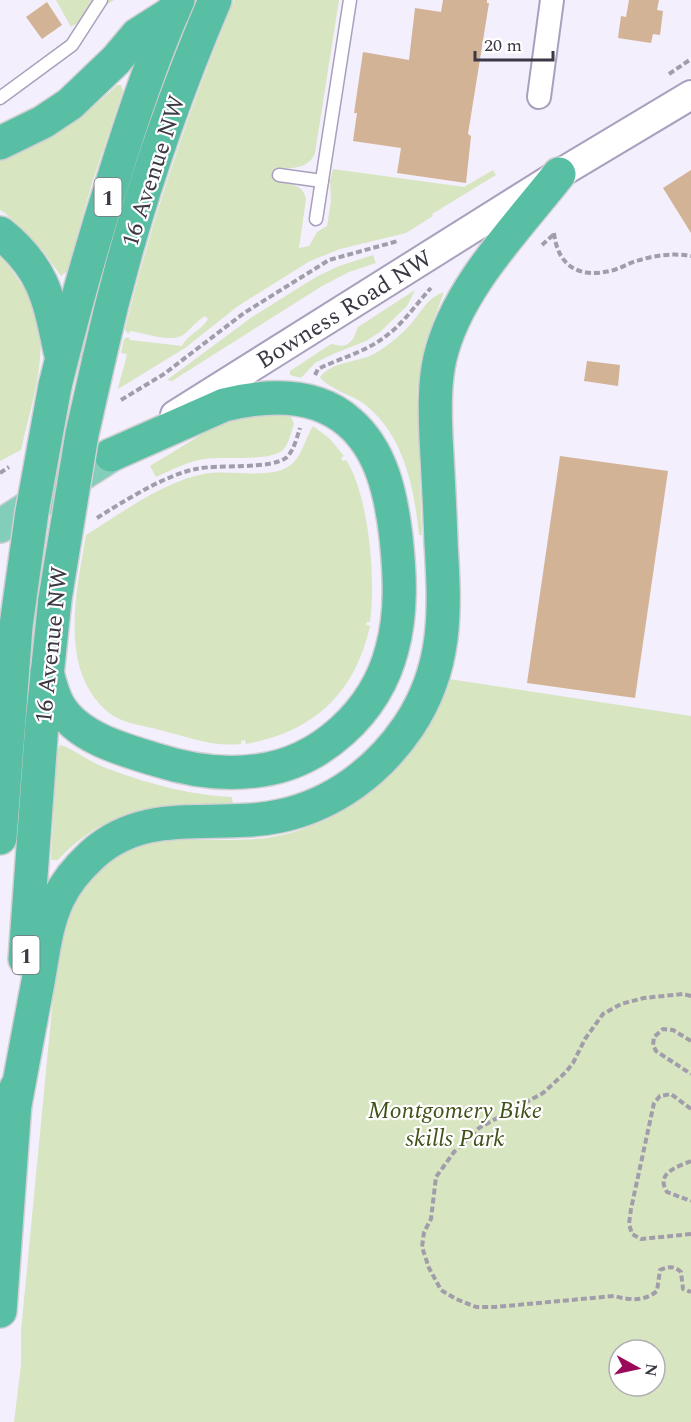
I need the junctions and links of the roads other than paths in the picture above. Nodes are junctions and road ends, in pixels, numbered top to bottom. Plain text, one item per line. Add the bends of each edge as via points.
1 (101, 0) edge
2 (215, 0) edge
3 (350, 0) edge
4 (552, 0) edge
5 (176, 6) edge
6 (691, 95) edge
7 (538, 97) dead end
8 (0, 98) edge
9 (0, 143) edge
10 (559, 174) junction
11 (279, 175) dead end
12 (322, 181) junction
13 (316, 219) dead end
14 (0, 233) edge
15 (58, 373) junction
16 (111, 455) junction
17 (0, 526) edge
18 (47, 672) junction
19 (0, 838) edge
20 (15, 1110) junction
21 (0, 1311) edge

1 - 8 lane via 72,45
2 - 18 highway, 16 Avenue NW / 1, bridge via 179,91 122,267 81,443
3 - 12 lane
4 - 7 street
5 - 9 highway via 137,35 117,60 70,104
5 - 15 highway, 16 Avenue NW / 1 via 121,155
6 - 10 street, Bowness Road NW
10 - 16 street, Bowness Road NW
10 - 20 highway via 464,298 440,359 435,422 444,623 435,669 415,716 375,766 317,804 265,819 149,825 116,837 87,859 70,878 52,917
11 - 12 lane
12 - 13 lane
14 - 15 highway via 31,264 45,289
15 - 19 highway, 16 Avenue NW / 1, bridge via 16,626
16 - 17 main road, Bowness Road NW
16 - 18 highway via 224,405 254,399 300,400 349,421 377,458 392,512 399,595 390,659 366,705 333,738 289,763 248,772 214,772 175,765 99,738 64,712
18 - 20 highway, 16 Avenue NW / 1
20 - 21 highway, 16 Avenue NW / 1

